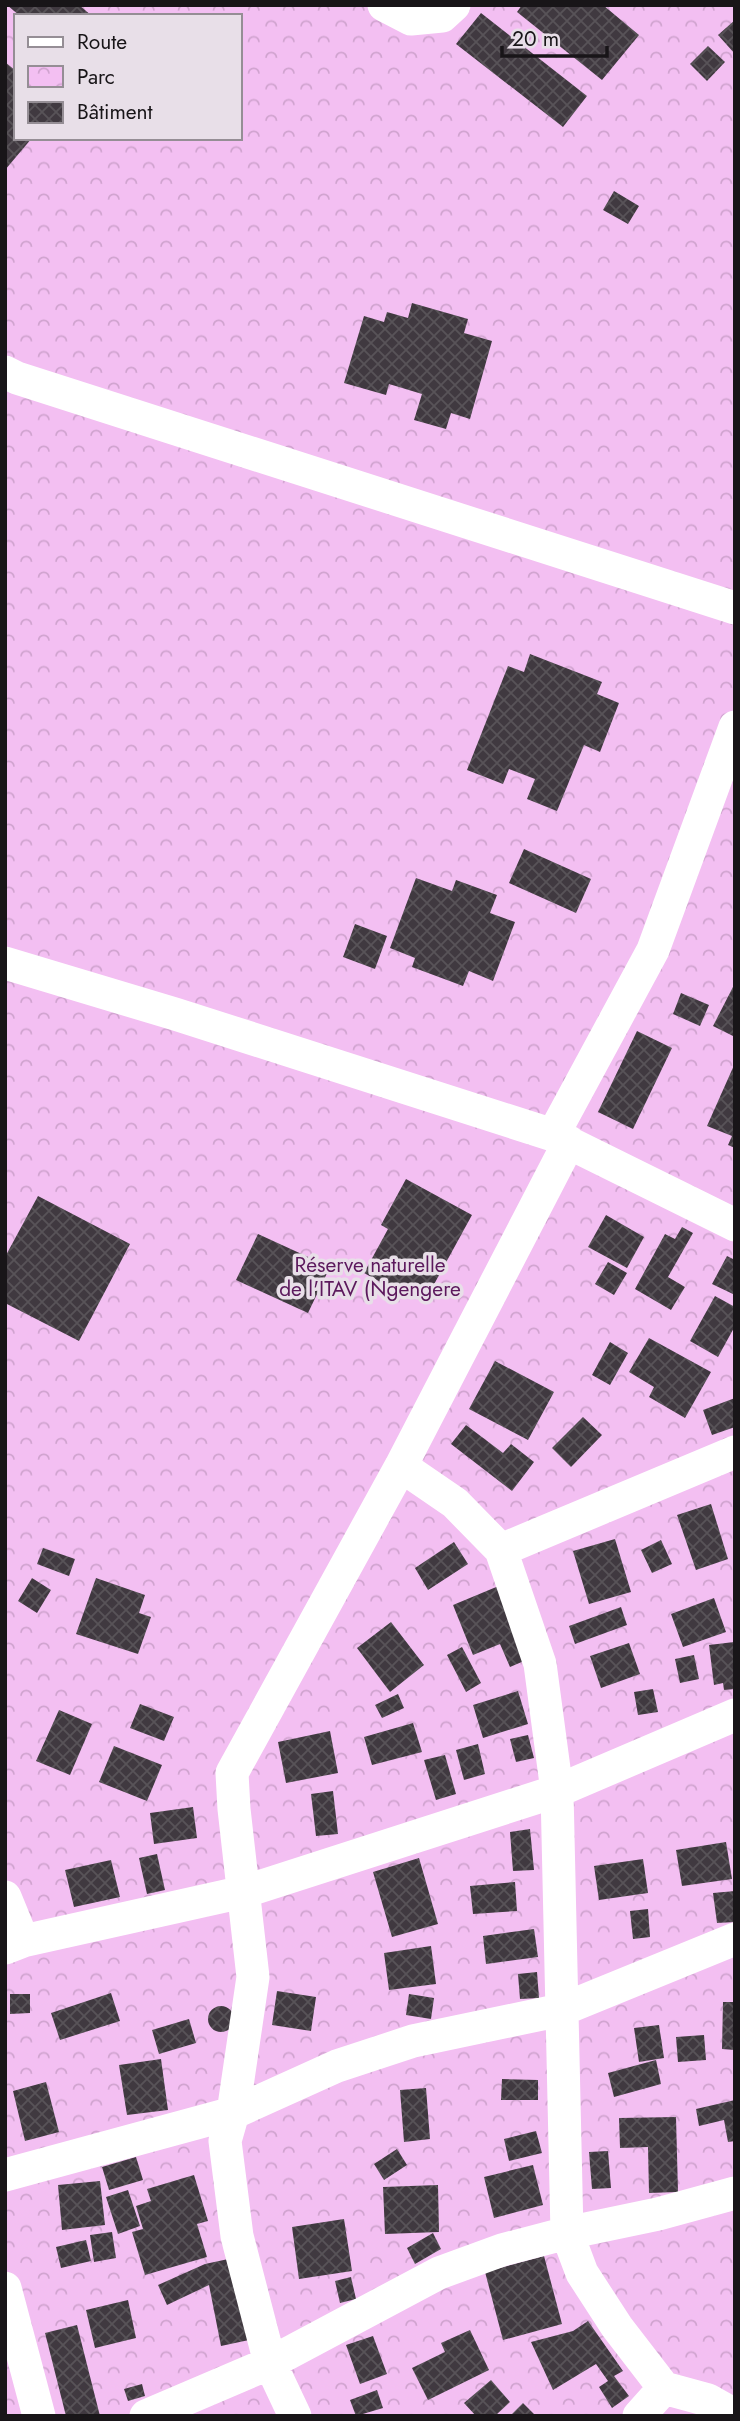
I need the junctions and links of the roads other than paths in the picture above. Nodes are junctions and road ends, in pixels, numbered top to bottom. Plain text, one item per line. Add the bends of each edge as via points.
1 (384, 5) edge
2 (454, 5) edge
3 (5, 372) edge
4 (735, 608) edge
5 (735, 727) edge
6 (5, 963) edge
7 (561, 1139) junction
8 (735, 1225) edge
9 (735, 1452) edge
10 (401, 1466) junction
11 (501, 1550) junction
12 (735, 1715) edge
13 (557, 1791) junction
14 (243, 1892) junction
15 (5, 1897) edge
16 (735, 1939) edge
17 (14, 1944) edge
18 (562, 2010) junction
19 (233, 2113) junction
20 (5, 2175) edge
21 (735, 2193) edge
22 (567, 2232) junction
23 (5, 2288) edge
24 (270, 2363) junction
25 (664, 2388) junction
26 (735, 2415) edge
27 (39, 2416) edge
28 (146, 2416) edge
29 (295, 2416) edge
30 (639, 2416) edge

1 - 2 street via 411,19 442,16
3 - 4 street
5 - 7 street via 653,950
6 - 7 street
7 - 8 street
7 - 10 street
9 - 11 street
10 - 11 street via 455,1503
10 - 14 street via 232,1773
11 - 13 street via 540,1664
12 - 13 street
13 - 14 street
13 - 18 street
14 - 17 street
14 - 19 street via 253,1977
15 - 17 street
16 - 18 street
18 - 19 street via 413,2041 337,2066
18 - 22 street
19 - 20 street
19 - 24 street via 225,2141 237,2236
21 - 22 street
22 - 24 street via 439,2273
22 - 25 street via 582,2273
23 - 27 street
24 - 28 street
24 - 29 street
25 - 26 street via 708,2400
25 - 30 street

